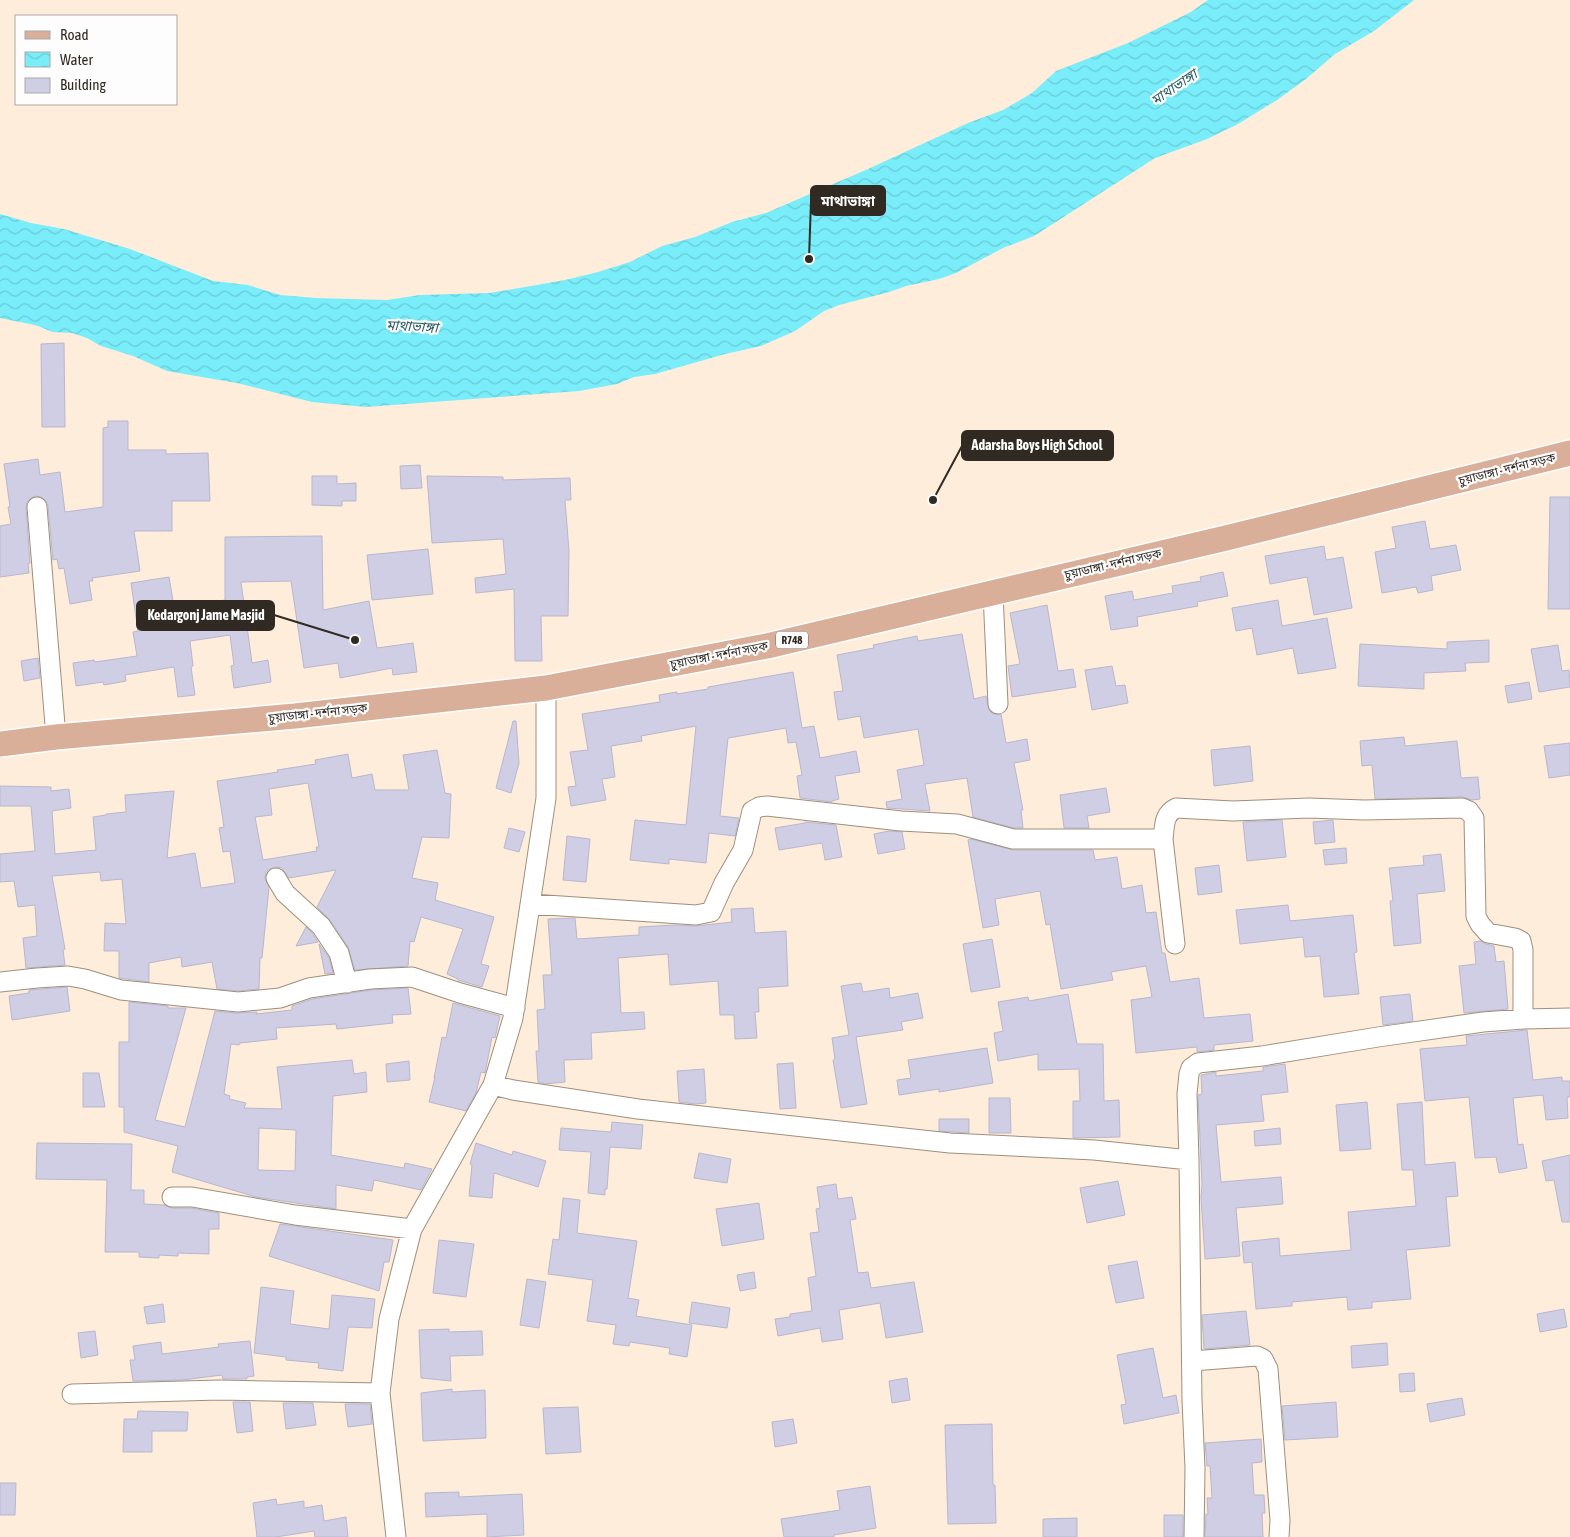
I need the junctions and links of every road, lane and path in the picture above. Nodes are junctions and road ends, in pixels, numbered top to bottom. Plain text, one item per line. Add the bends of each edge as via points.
1 (1570, 453) edge
2 (37, 507) dead end
3 (993, 593) junction
4 (546, 688) junction
5 (998, 704) dead end
6 (56, 737) junction
7 (0, 744) edge
8 (1164, 839) junction
9 (276, 878) dead end
10 (531, 904) junction
11 (1175, 944) dead end
12 (0, 982) edge
13 (347, 983) junction
14 (515, 1008) junction
15 (1570, 1018) edge
16 (1523, 1019) junction
17 (493, 1085) junction
18 (1189, 1160) junction
19 (172, 1197) dead end
20 (412, 1229) junction
21 (1192, 1361) junction
22 (380, 1393) junction
23 (72, 1394) dead end
24 (396, 1537) edge
25 (1194, 1537) edge
26 (1279, 1537) edge

1 - 3 main road, চুয়াডাঙ্গা - দর্শনা সড়ক / R748
2 - 6 street
3 - 4 main road, চুয়াডাঙ্গা - দর্শনা সড়ক / R748 via 767,646
3 - 5 street
4 - 6 main road, চুয়াডাঙ্গা - দর্শনা সড়ক / R748 via 295,716
4 - 10 street via 546,798
6 - 7 main road, চুয়াডাঙ্গা - দর্শনা সড়ক / R748
8 - 10 street via 1013,838 957,824 759,806 752,811 743,850 708,914
8 - 11 street
8 - 16 street via 1169,812 1176,808 1233,811 1462,808 1470,811 1474,818 1476,916 1488,933 1521,941
9 - 13 street via 285,893 321,926 339,953
10 - 14 street
12 - 13 street via 68,976 121,990 238,1002 280,998 309,988
13 - 14 street via 412,977
14 - 17 street
15 - 16 street
16 - 18 street via 1378,1036 1262,1056 1198,1063 1191,1068 1186,1094
17 - 18 street via 638,1109 810,1128
17 - 20 street
18 - 21 street
19 - 20 street via 192,1197 295,1215
20 - 22 street via 389,1319
21 - 25 street
21 - 26 street via 1257,1356 1263,1359 1268,1369
22 - 23 street via 220,1390
22 - 24 street

